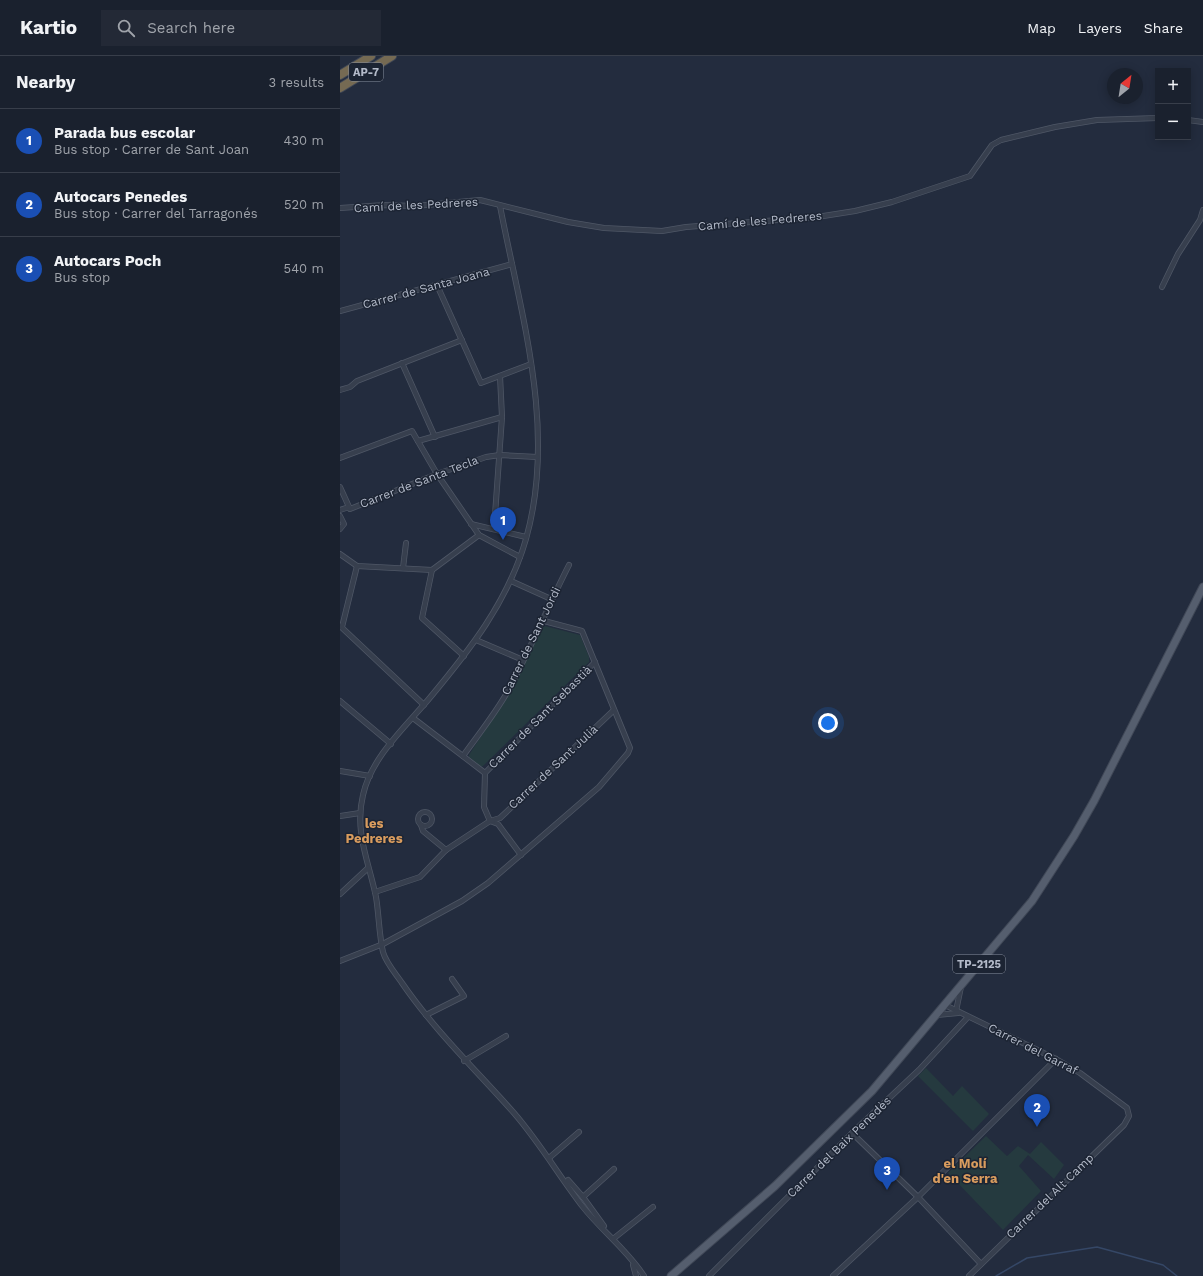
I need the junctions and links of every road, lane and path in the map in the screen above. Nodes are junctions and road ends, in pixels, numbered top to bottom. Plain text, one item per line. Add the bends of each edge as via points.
1 (371, 56) edge
2 (392, 56) edge
3 (340, 75) edge
4 (340, 88) edge
5 (1155, 118) edge
6 (1191, 120) edge
7 (1203, 122) edge
8 (500, 206) junction
9 (340, 208) edge
10 (1203, 210) edge
11 (512, 264) junction
12 (437, 285) junction
13 (1162, 288) dead end
14 (340, 311) edge
15 (462, 340) junction
16 (402, 363) junction
17 (531, 364) junction
18 (500, 376) junction
19 (340, 390) edge
20 (502, 417) junction
21 (435, 437) junction
22 (418, 441) junction
23 (500, 455) junction
24 (537, 457) junction
25 (340, 458) edge
26 (437, 474) junction
27 (340, 487) edge
28 (349, 508) junction
29 (340, 510) edge
30 (340, 516) edge
31 (471, 524) junction
32 (340, 529) edge
33 (494, 529) junction
34 (478, 536) junction
35 (526, 537) junction
36 (406, 543) dead end
37 (340, 554) edge
38 (520, 557) junction
39 (569, 565) dead end
40 (357, 566) junction
41 (403, 568) junction
42 (432, 570) junction
43 (511, 581) junction
44 (1203, 587) edge
45 (551, 599) junction
46 (544, 621) junction
47 (341, 626) edge
48 (476, 640) junction
49 (464, 656) junction
50 (523, 660) junction
51 (595, 662) junction
52 (340, 701) edge
53 (424, 704) junction
54 (614, 710) junction
55 (413, 718) junction
56 (391, 744) junction
57 (463, 756) junction
58 (340, 771) edge
59 (485, 773) junction
60 (370, 776) junction
61 (360, 813) junction
62 (340, 816) edge
63 (490, 821) junction
64 (424, 825) dead end
65 (446, 850) junction
66 (521, 855) junction
67 (368, 868) junction
68 (374, 892) junction
69 (340, 894) edge
70 (383, 944) junction
71 (340, 960) edge
72 (452, 979) dead end
73 (961, 987) junction
74 (945, 1005) junction
75 (958, 1012) junction
76 (937, 1015) junction
77 (426, 1016) junction
78 (968, 1018) junction
79 (506, 1036) dead end
80 (1056, 1059) junction
81 (464, 1061) junction
82 (1129, 1116) joint
83 (579, 1132) dead end
84 (852, 1133) junction
85 (549, 1158) junction
86 (614, 1169) dead end
87 (583, 1197) junction
88 (918, 1197) junction
89 (653, 1207) dead end
90 (613, 1239) junction
91 (630, 1259) junction
92 (981, 1264) junction
93 (636, 1276) edge
94 (644, 1276) edge
95 (671, 1276) edge
96 (709, 1276) edge
97 (833, 1276) edge
98 (969, 1276) edge

1 - 3 highway, AP-7
2 - 4 highway, AP-7
5 - 8 street, Camí de les Pedreres via 1097,120 1001,140 992,145 970,176 892,202 824,216 662,231 604,228
6 - 7 street
8 - 9 street, Camí de les Pedreres via 480,200 415,206
8 - 11 street
10 - 13 street via 1202,217 1178,254
11 - 12 street, Carrer de Santa Joana
11 - 17 street
12 - 14 street, Carrer de Santa Joana
12 - 15 street
15 - 16 street
15 - 18 street via 481,383
16 - 19 street
16 - 21 street
17 - 18 street
17 - 24 street via 537,409
18 - 20 street
20 - 21 street
20 - 23 street
21 - 22 street
22 - 25 street via 412,431
22 - 26 street
23 - 24 street, Carrer de Santa Tecla
23 - 26 street, Carrer de Santa Tecla via 486,457
23 - 33 street
24 - 35 street via 534,494
26 - 28 street, Carrer de Santa Tecla
26 - 31 street
27 - 28 street
28 - 29 street, Carrer de Santa Tecla
30 - 32 street via 344,524
31 - 33 street
31 - 34 street
33 - 35 street
34 - 38 street
34 - 42 street
35 - 38 street
36 - 41 street
37 - 40 street
38 - 43 street
39 - 45 street, Carrer de Sant Jordi
40 - 41 street
40 - 47 street
41 - 42 street
42 - 49 street via 422,618
43 - 45 street
43 - 48 street via 498,607
44 - 73 main road, TP-2125 via 1074,836 1032,901
45 - 46 street, Carrer de Sant Jordi
46 - 50 street, Carrer de Sant Jordi
46 - 51 street via 582,632
47 - 53 street
48 - 49 street
48 - 50 street
49 - 53 street
50 - 57 street, Carrer de Sant Jordi via 507,692
51 - 54 street
51 - 59 street, Carrer de Sant Sebastià
52 - 56 street
53 - 55 street
54 - 63 street, Carrer de Sant Julià via 500,818
54 - 66 street via 630,748 628,753 603,783
55 - 56 street
55 - 57 street
56 - 60 street
57 - 59 street
58 - 60 street
59 - 63 street via 484,807
60 - 61 street
61 - 62 street
61 - 67 street via 360,836
63 - 65 street, Carrer de Sant Julià
63 - 66 street via 498,824
64 - 65 street via 423,831
65 - 68 street, Carrer de Sant Julià via 420,877
66 - 70 street via 467,898
67 - 68 street
67 - 69 street
68 - 70 street
70 - 71 street
70 - 77 street via 386,958
72 - 77 street via 464,996
73 - 74 main road, TP-2125
73 - 75 street
74 - 75 street, Carrer del Garraf
74 - 76 main road, TP-2125
75 - 76 street
75 - 78 street, Carrer del Garraf
76 - 95 main road, TP-2125 via 872,1091 774,1186
77 - 81 street
78 - 80 street, Carrer del Garraf
78 - 84 street, Carrer del Baix Penedès via 919,1070
79 - 81 street
80 - 82 street, Carrer del Garraf via 1080,1073 1127,1108
80 - 88 street
81 - 85 street via 516,1116
82 - 92 street, Carrer del Alt Camp via 1124,1125
83 - 85 street
84 - 88 street
84 - 96 street, Carrer del Baix Penedès
85 - 87 street
85 - 90 street via 583,1207
86 - 87 street
87 - 90 street
88 - 92 street
88 - 97 street
89 - 90 street
90 - 91 street
91 - 93 street
91 - 94 street
92 - 98 street, Carrer del Alt Camp

